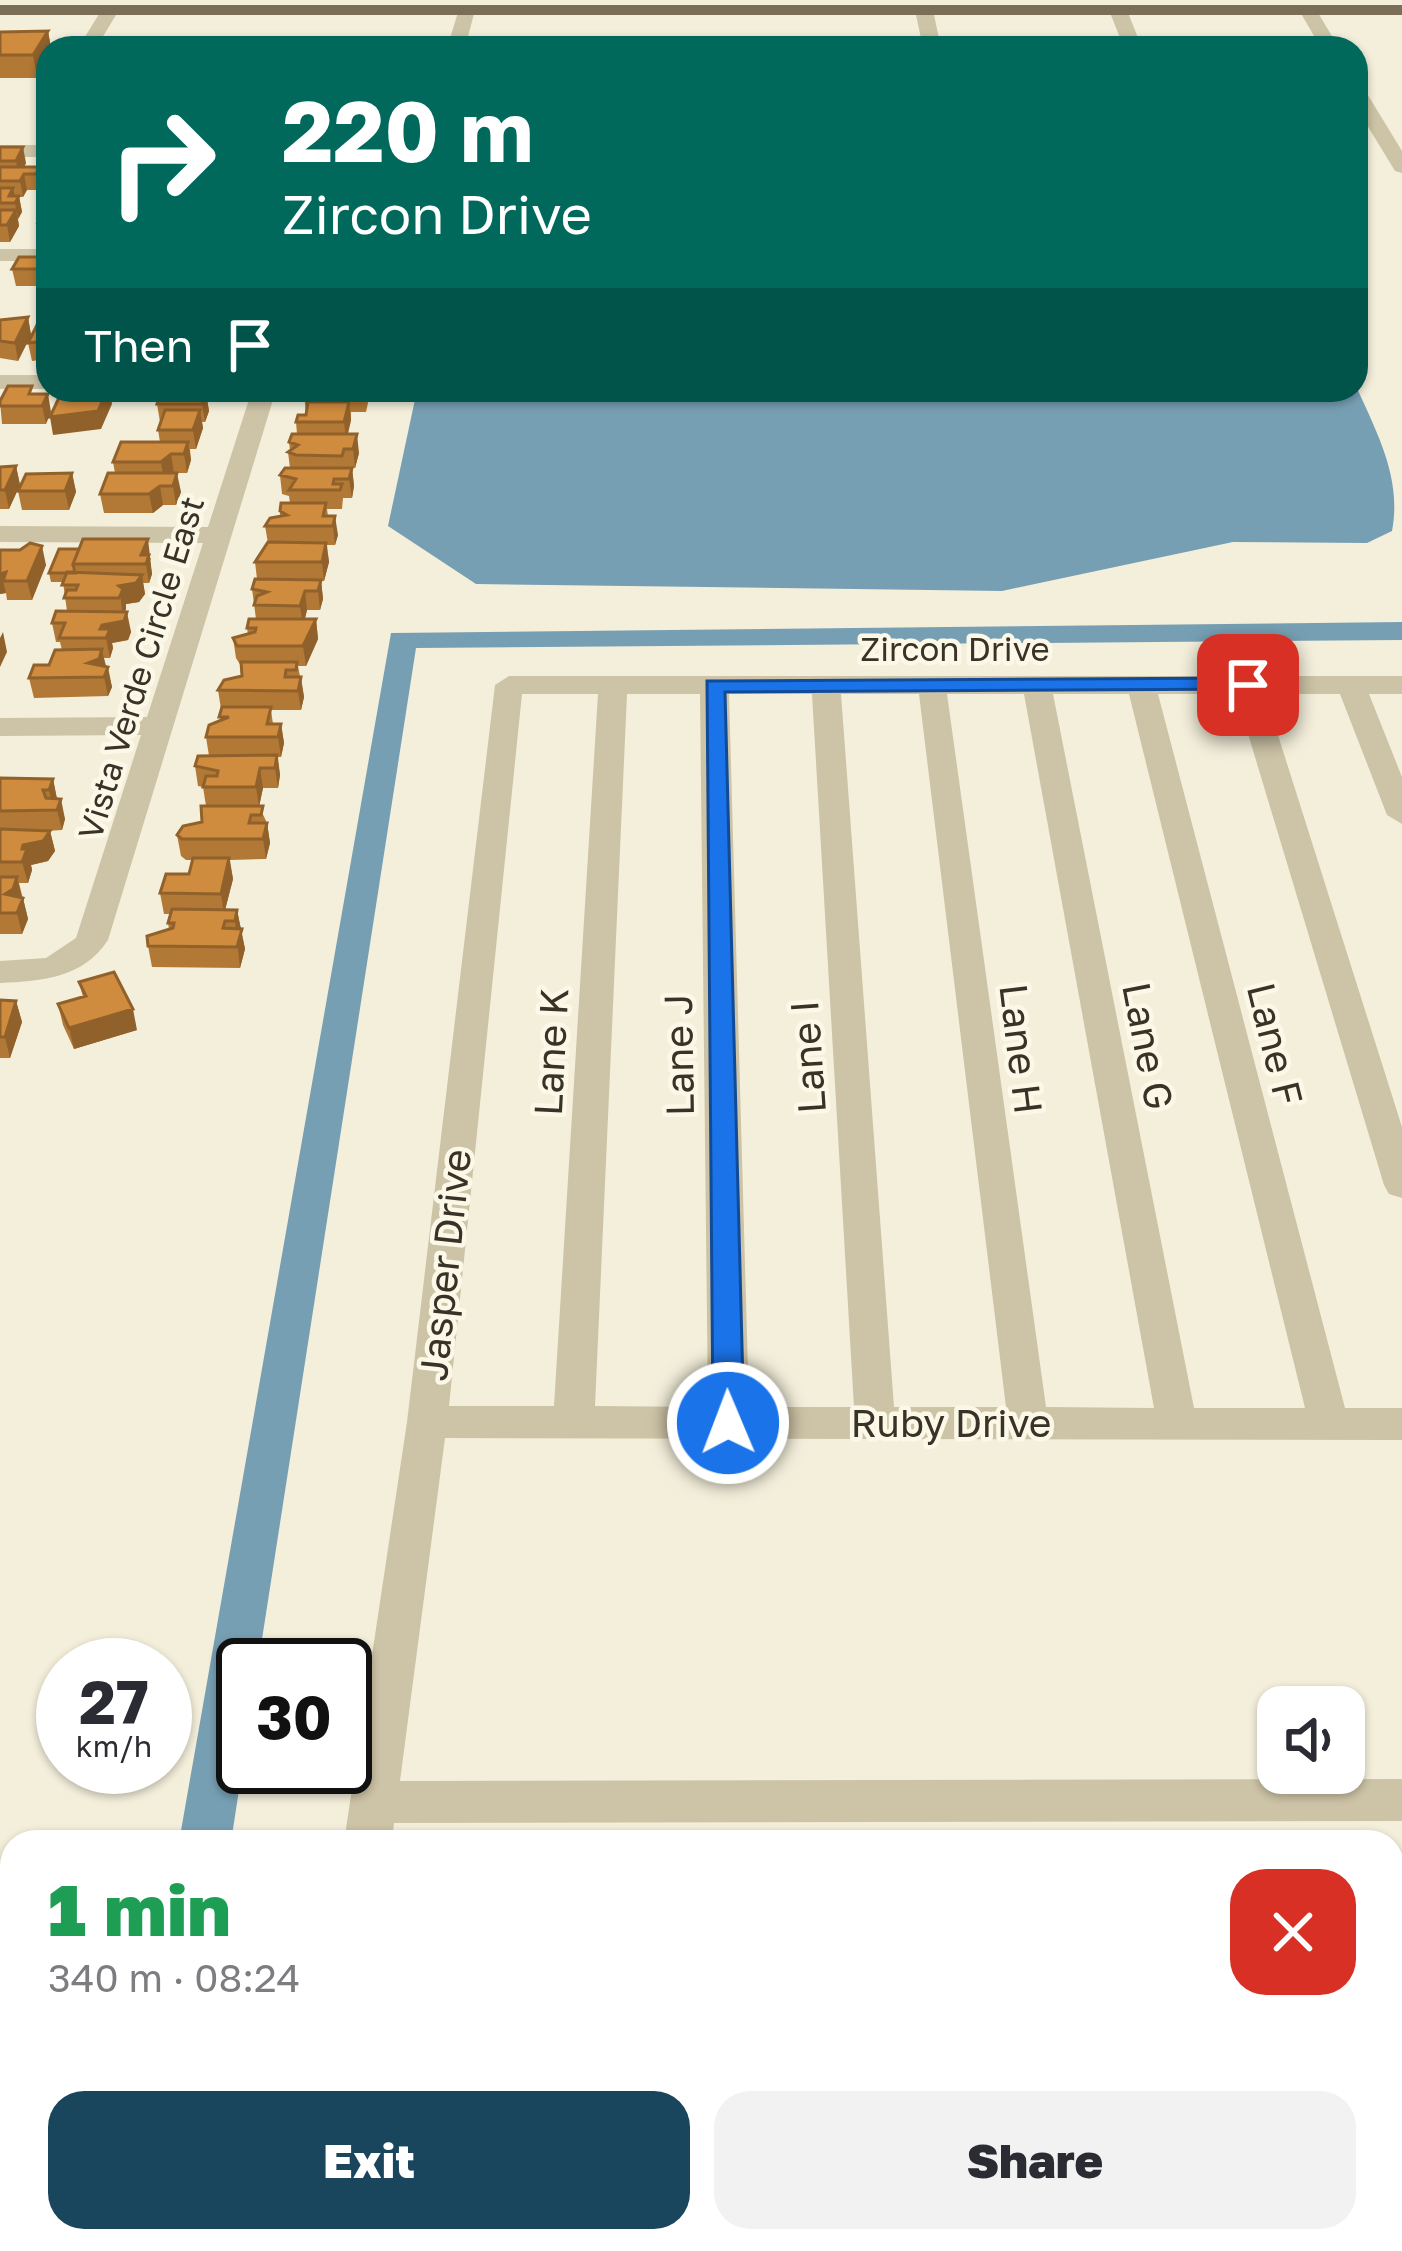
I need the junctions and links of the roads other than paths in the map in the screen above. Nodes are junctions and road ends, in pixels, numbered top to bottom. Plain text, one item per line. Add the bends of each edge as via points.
1 (0, 10) edge
2 (110, 10) junction
3 (466, 10) junction
4 (924, 10) junction
5 (1118, 10) junction
6 (1308, 10) junction
7 (1402, 10) edge
8 (94, 36) edge
9 (459, 36) edge
10 (929, 36) edge
11 (1128, 36) edge
12 (1323, 36) edge
13 (1368, 111) edge
14 (1368, 139) edge
15 (1385, 139) junction
16 (36, 145) edge
17 (0, 151) edge
18 (1402, 167) edge
19 (0, 255) edge
20 (36, 255) edge
21 (0, 382) edge
22 (36, 382) edge
23 (261, 402) edge
24 (0, 534) edge
25 (220, 535) junction
26 (826, 685) junction
27 (932, 685) junction
28 (1037, 685) junction
29 (1141, 685) junction
30 (1248, 685) junction
31 (1352, 685) junction
32 (1402, 685) edge
33 (509, 686) joint
34 (613, 686) junction
35 (714, 686) junction
36 (162, 726) junction
37 (0, 727) edge
38 (1402, 814) edge
39 (0, 972) edge
40 (1402, 1185) edge
41 (427, 1421) junction
42 (574, 1422) junction
43 (728, 1423) junction
44 (874, 1423) junction
45 (1028, 1423) junction
46 (1177, 1424) junction
47 (1329, 1424) junction
48 (1402, 1424) edge
49 (1402, 1800) edge
50 (370, 1822) edge

1 - 2 main road
2 - 3 main road
2 - 8 street
3 - 4 main road
3 - 9 street
4 - 5 main road
4 - 10 street
5 - 6 main road
5 - 11 street
6 - 7 main road
6 - 12 street
13 - 15 street
14 - 15 street
15 - 18 street
16 - 17 street
19 - 20 street
21 - 22 street
23 - 25 street, Vista Verde Circle East
24 - 25 street
25 - 36 street, Vista Verde Circle East
26 - 27 street, Zircon Drive
26 - 35 street, Zircon Drive
26 - 44 street, Lane I
27 - 28 street, Zircon Drive
27 - 45 street, Lane H
28 - 29 street, Zircon Drive
28 - 46 street, Lane G
29 - 30 street, Zircon Drive
29 - 47 street, Lane F
30 - 31 street, Zircon Drive
30 - 40 street
31 - 32 street, Zircon Drive
31 - 38 street
33 - 34 street, Zircon Drive
33 - 41 street, Jasper Drive
34 - 35 street, Zircon Drive
34 - 42 street, Lane K
35 - 43 street, Lane J
36 - 37 street
36 - 39 street, Vista Verde Circle East via 92,940 52,968
41 - 42 street, Ruby Drive
41 - 50 street, Jasper Drive
42 - 43 street, Ruby Drive
43 - 44 street, Ruby Drive
44 - 45 street, Ruby Drive
45 - 46 street, Ruby Drive
46 - 47 street, Ruby Drive
47 - 48 street, Ruby Drive
49 - 50 street

